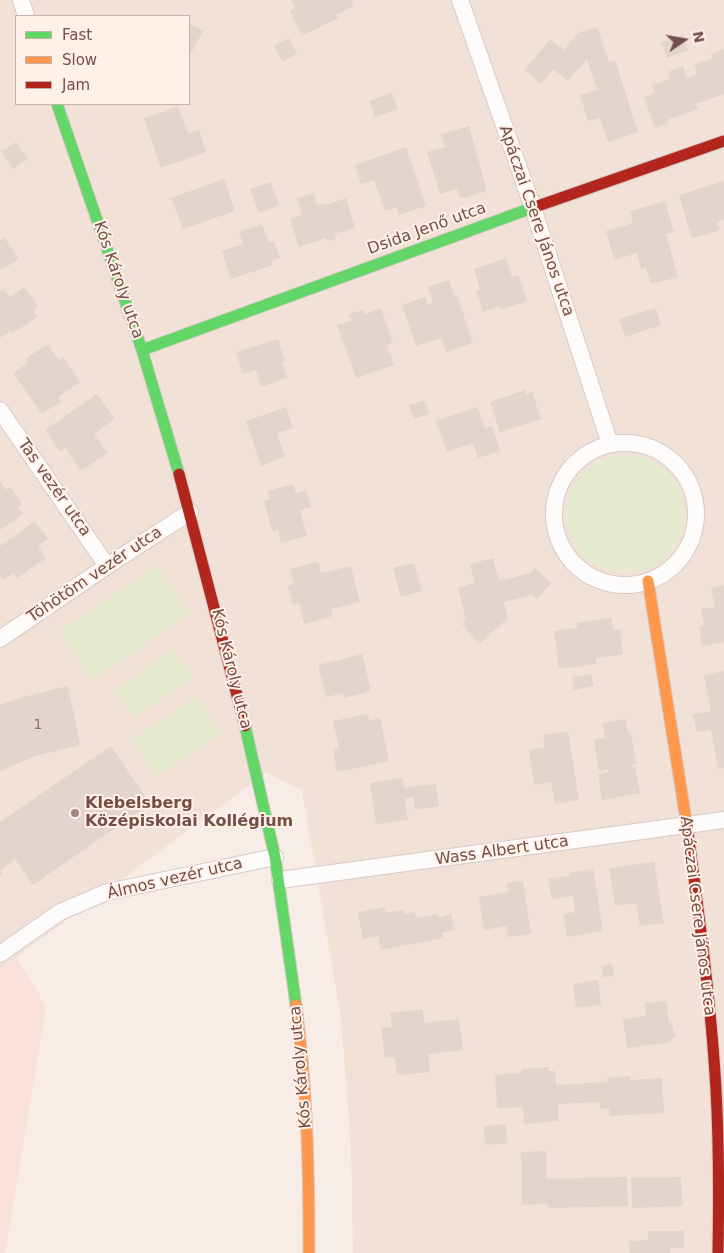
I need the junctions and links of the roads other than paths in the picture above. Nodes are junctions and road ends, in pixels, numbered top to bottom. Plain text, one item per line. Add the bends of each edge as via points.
1 (21, 0) edge
2 (460, 0) edge
3 (26, 15) edge
4 (57, 105) edge
5 (724, 141) edge
6 (533, 208) junction
7 (142, 350) junction
8 (0, 410) edge
9 (610, 444) junction
10 (190, 512) junction
11 (107, 566) junction
12 (648, 581) junction
13 (0, 639) edge
14 (724, 820) edge
15 (686, 825) junction
16 (275, 857) junction
17 (280, 880) junction
18 (0, 954) edge
19 (309, 1253) edge
20 (718, 1253) edge

1 - 3 street
2 - 6 street, Apáczai Csere János utca
4 - 7 street, Kós Károly utca
5 - 6 street, Dsida Jenő utca
6 - 7 street, Dsida Jenő utca
6 - 9 street, Apáczai Csere János utca
7 - 10 street, Kós Károly utca
8 - 11 street, Tas vezér utca
9 - 12 street via 637,443 662,452 682,470 694,495 697,522 689,548 672,569
9 - 12 street via 588,452 570,467 559,487 554,510 556,533 566,554 577,566 603,582 626,586
10 - 11 street, Töhötöm vezér utca
10 - 16 street, Kós Károly utca via 237,691
11 - 13 street, Töhötöm vezér utca
12 - 15 street, Apáczai Csere János utca
14 - 15 street, Wass Albert utca
15 - 17 street, Wass Albert utca
15 - 20 street, Apáczai Csere János utca via 703,949 714,1065
16 - 17 street, Kós Károly utca
16 - 18 street, Álmos vezér utca via 107,892 60,912
17 - 19 street, Kós Károly utca via 300,1034 309,1156

